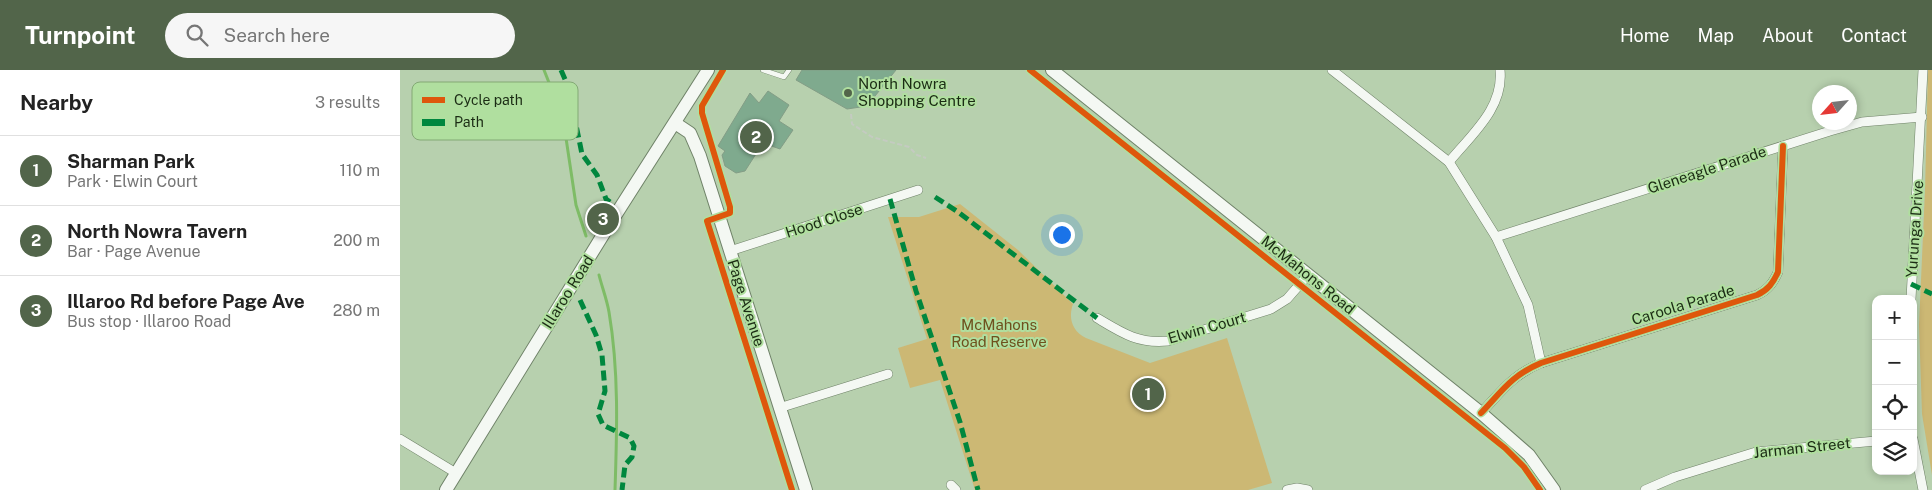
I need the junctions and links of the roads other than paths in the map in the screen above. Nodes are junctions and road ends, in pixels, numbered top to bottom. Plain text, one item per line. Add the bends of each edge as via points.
1 (708, 70) edge
2 (763, 70) edge
3 (789, 70) edge
4 (1052, 70) edge
5 (1332, 70) edge
6 (1500, 70) edge
7 (1923, 70) edge
8 (1922, 118) junction
9 (675, 123) junction
10 (1782, 146) junction
11 (1449, 162) junction
12 (918, 190) dead end
13 (1496, 237) junction
14 (730, 251) junction
15 (1308, 275) junction
16 (1911, 295) edge
17 (1097, 318) dead end
18 (1541, 363) junction
19 (888, 374) dead end
20 (780, 408) junction
21 (1481, 413) junction
22 (400, 439) edge
23 (1872, 441) edge
24 (1917, 459) edge
25 (456, 473) junction
26 (446, 490) edge
27 (806, 490) edge
28 (1287, 490) edge
29 (1308, 490) edge
30 (1554, 490) edge
31 (1645, 490) edge
32 (1923, 490) edge

1 - 9 main road, Illaroo Road
2 - 3 lane via 784,77
4 - 15 main road, McMahons Road
5 - 11 street
6 - 11 street via 1500,91 1490,113
7 - 8 street, Yurunga Drive
8 - 10 street, Gleneagle Parade via 1862,122
8 - 16 street, Yurunga Drive
9 - 14 main road, Page Avenue via 695,142
9 - 25 main road, Illaroo Road
10 - 13 street, Gleneagle Parade
10 - 18 street, Caroola Parade via 1778,266 1768,289
11 - 13 street
12 - 14 street, Hood Close
13 - 18 street via 1528,305
14 - 20 main road, Page Avenue
15 - 17 street, Elwin Court via 1286,299 1271,309 1168,341 1140,340
15 - 21 main road, McMahons Road
18 - 21 street, Caroola Parade via 1517,376
19 - 20 street
20 - 27 main road, Page Avenue
21 - 30 main road, McMahons Road via 1529,454
22 - 25 street
23 - 31 street, Jarman Street via 1756,452 1675,477
24 - 32 street
25 - 26 main road, Illaroo Road
28 - 29 street

